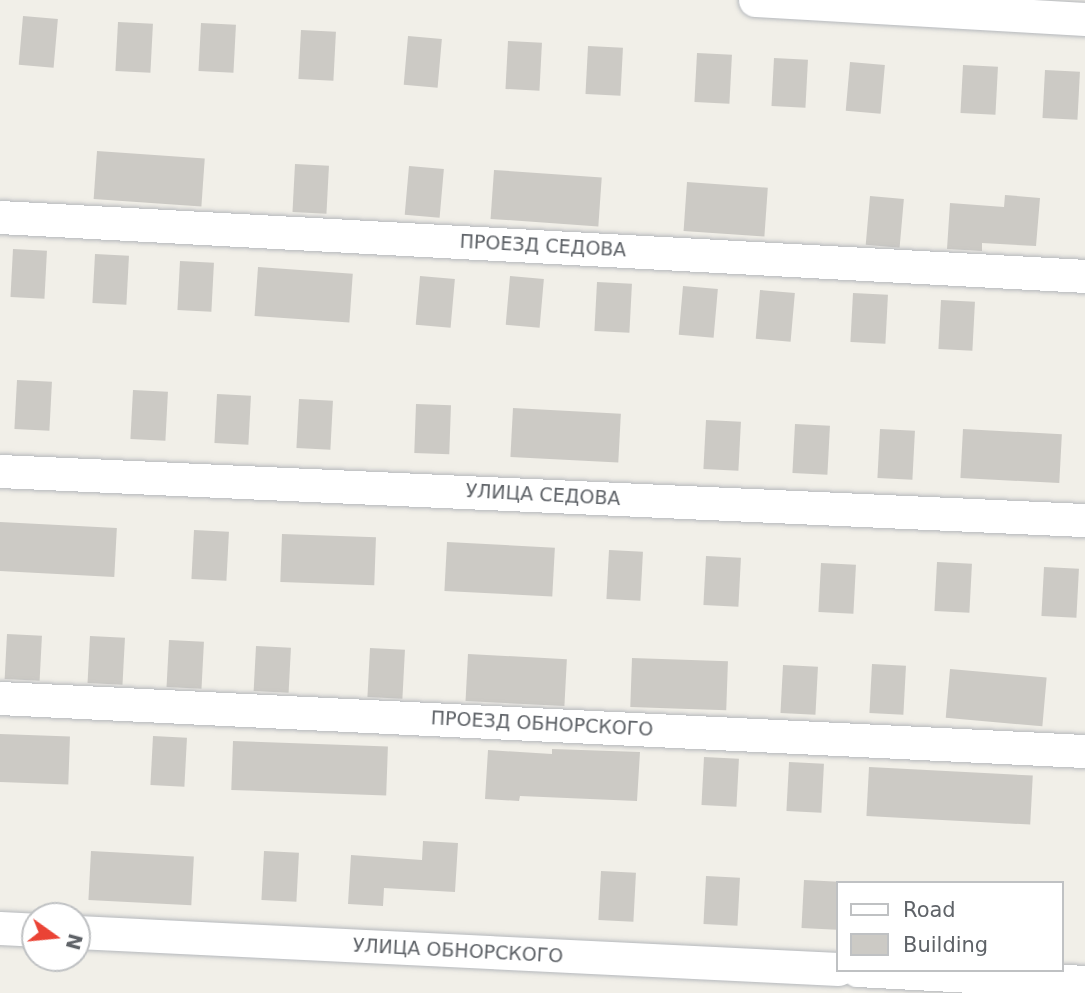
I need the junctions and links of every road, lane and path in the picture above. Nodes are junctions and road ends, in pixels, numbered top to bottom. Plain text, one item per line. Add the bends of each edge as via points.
1 (755, 0) edge
2 (1085, 19) edge
3 (0, 217) edge
4 (1085, 276) edge
5 (0, 471) edge
6 (1085, 520) edge
7 (0, 698) edge
8 (1085, 751) edge
9 (0, 928) edge
10 (21, 929) edge
11 (91, 933) edge
12 (836, 969) edge
13 (895, 972) edge
14 (1085, 982) edge

1 - 2 street
3 - 4 street, ПРОЕЗД СЕДОВА
5 - 6 street, УЛИЦА СЕДОВА
7 - 8 street, ПРОЕЗД ОБНОРСКОГО
9 - 10 street
11 - 12 street, УЛИЦА ОБНОРСКОГО
13 - 14 street

